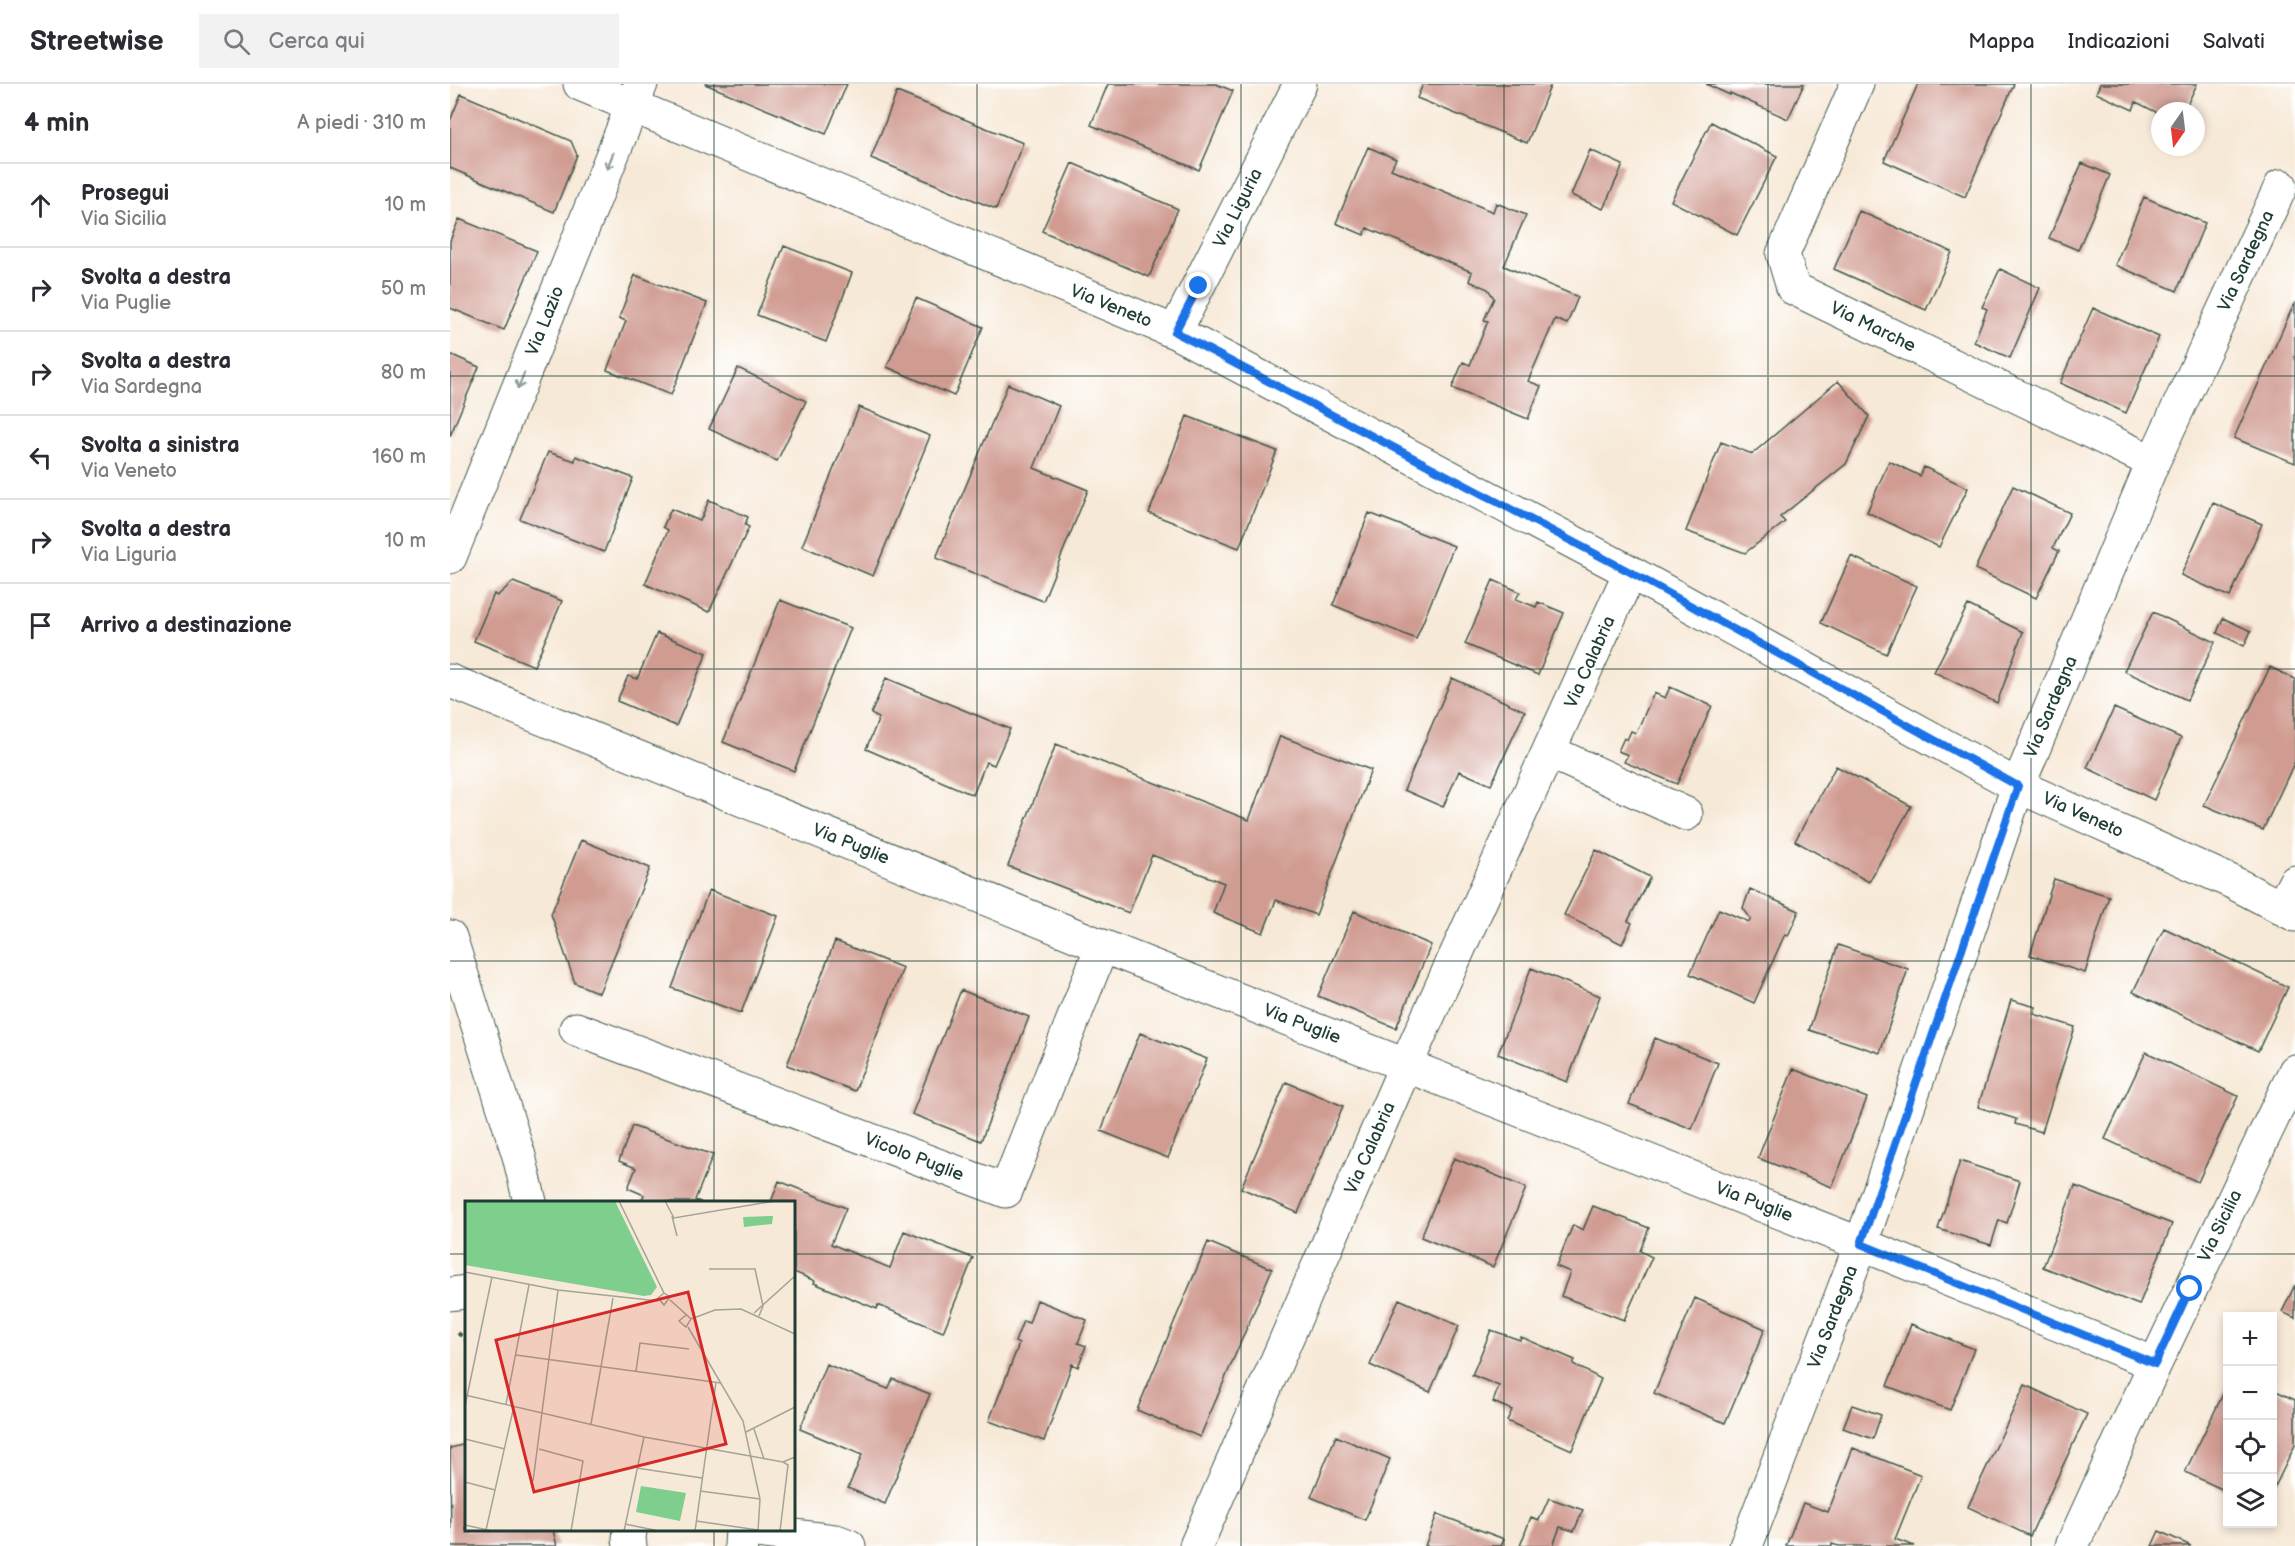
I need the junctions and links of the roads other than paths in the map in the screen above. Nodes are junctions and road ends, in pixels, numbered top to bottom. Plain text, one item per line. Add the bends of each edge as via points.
1 (580, 84) edge
2 (1300, 84) edge
3 (1857, 84) edge
4 (636, 96) edge
5 (2281, 186) dead end
6 (1175, 332) junction
7 (2153, 462) junction
8 (450, 558) edge
9 (1630, 572) junction
10 (450, 681) edge
11 (1550, 752) junction
12 (2018, 786) junction
13 (1686, 814) dead end
14 (2290, 901) edge
15 (450, 937) edge
16 (1102, 946) junction
17 (576, 1029) dead end
18 (1406, 1065) junction
19 (2295, 1071) edge
20 (530, 1201) edge
21 (1861, 1244) junction
22 (465, 1292) edge
23 (450, 1294) edge
24 (2155, 1364) junction
25 (630, 1531) edge
26 (742, 1531) edge
27 (756, 1531) edge
28 (630, 1546) edge
29 (741, 1546) edge
30 (849, 1546) edge
31 (1196, 1546) edge
32 (1746, 1546) edge
33 (2072, 1546) edge

1 - 4 street, Via Veneto
2 - 6 street, Via Liguria
3 - 7 street, Via Marche via 1783,254 1793,288
4 - 6 street, Via Veneto
4 -> 8 street, Via Lazio
5 - 7 street, Via Sardegna
6 - 9 street, Via Veneto
7 - 12 street, Via Sardegna
9 - 11 street, Via Calabria
9 - 12 street, Via Veneto
10 - 16 street, Via Puglie
11 - 13 street
11 - 18 street, Via Calabria
12 - 14 street, Via Veneto via 2232,882
12 - 21 street, Via Sardegna
15 - 20 street
16 - 17 street, Vicolo Puglie via 1006,1191
16 - 18 street, Via Puglie
18 - 21 street, Via Puglie
18 - 31 street, Via Calabria
19 - 24 street, Via Sicilia
21 - 24 street, Via Puglie
21 - 32 street, Via Sardegna
22 - 23 street
24 - 33 street, Via Sicilia
25 - 28 street
26 - 29 street
27 - 30 street

